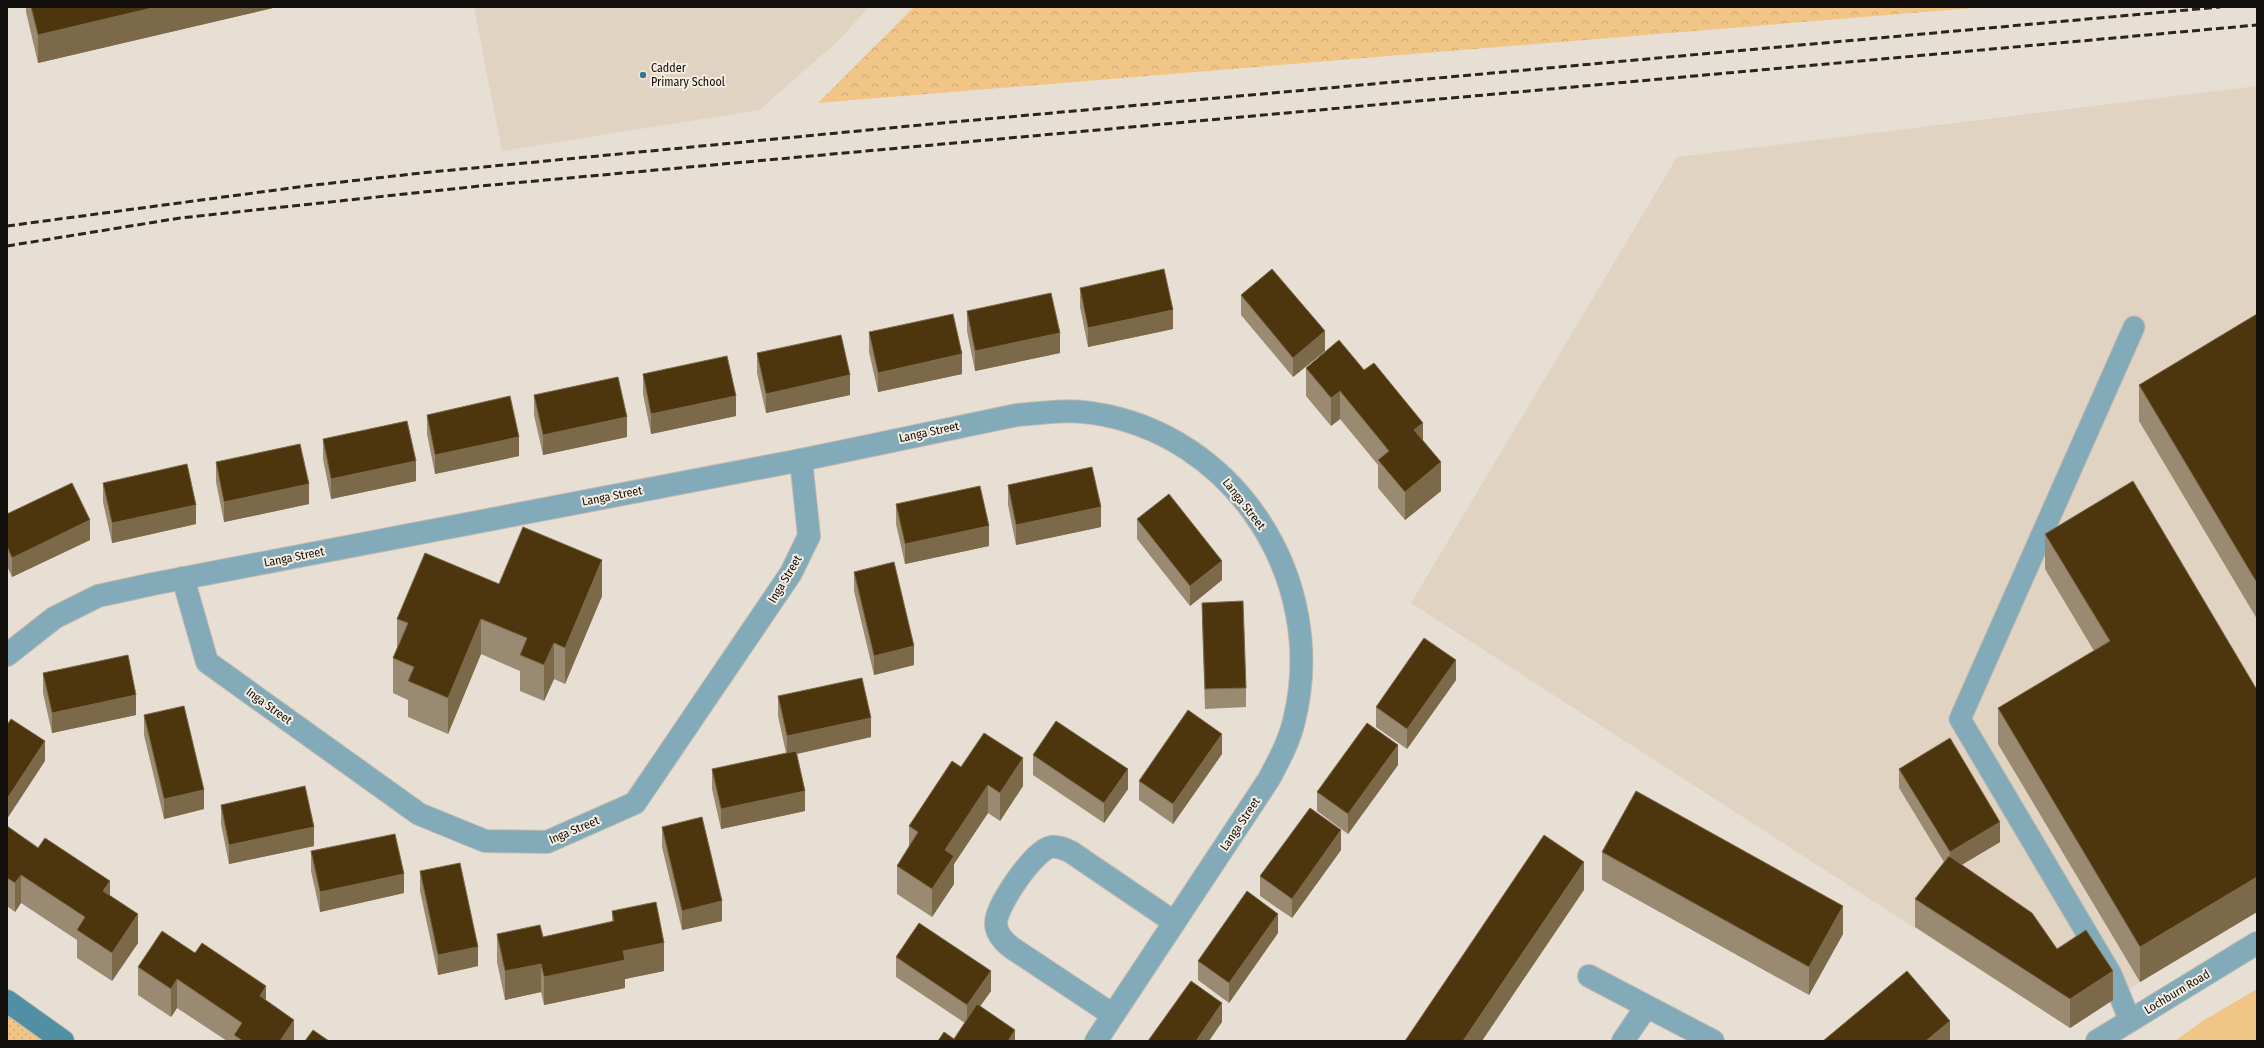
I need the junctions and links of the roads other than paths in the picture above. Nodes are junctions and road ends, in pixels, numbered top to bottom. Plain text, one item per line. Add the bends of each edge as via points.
1 (2134, 327) dead end
2 (801, 460) junction
3 (183, 578) junction
4 (7, 655) edge
5 (1174, 922) junction
6 (2257, 943) edge
7 (1589, 976) dead end
8 (7, 1001) edge
9 (1646, 1007) junction
10 (1113, 1015) junction
11 (2130, 1021) junction
12 (64, 1041) edge
13 (1096, 1041) edge
14 (1623, 1041) edge
15 (1713, 1041) edge
16 (2097, 1041) edge

1 - 11 lane via 1960,719 2111,974
2 - 3 street, Langa Street
2 - 3 street, Inga Street via 809,536 791,574 635,804 547,842 485,841 419,814 207,662
2 - 5 street, Langa Street via 1017,415 1091,412 1137,423 1176,440 1215,469 1235,489 1277,550 1292,590 1300,635 1299,697 1289,737 1269,779
3 - 4 street, Langa Street via 98,596 54,618
5 - 10 street, Langa Street
5 - 10 street via 1071,852 1057,847 1043,850 1036,856 1007,896 996,923 1001,937 1012,948
6 - 11 street, Lochburn Road
7 - 9 street
8 - 12 street
9 - 14 street
9 - 15 street
10 - 13 street, Langa Street
11 - 16 street, Lochburn Road

